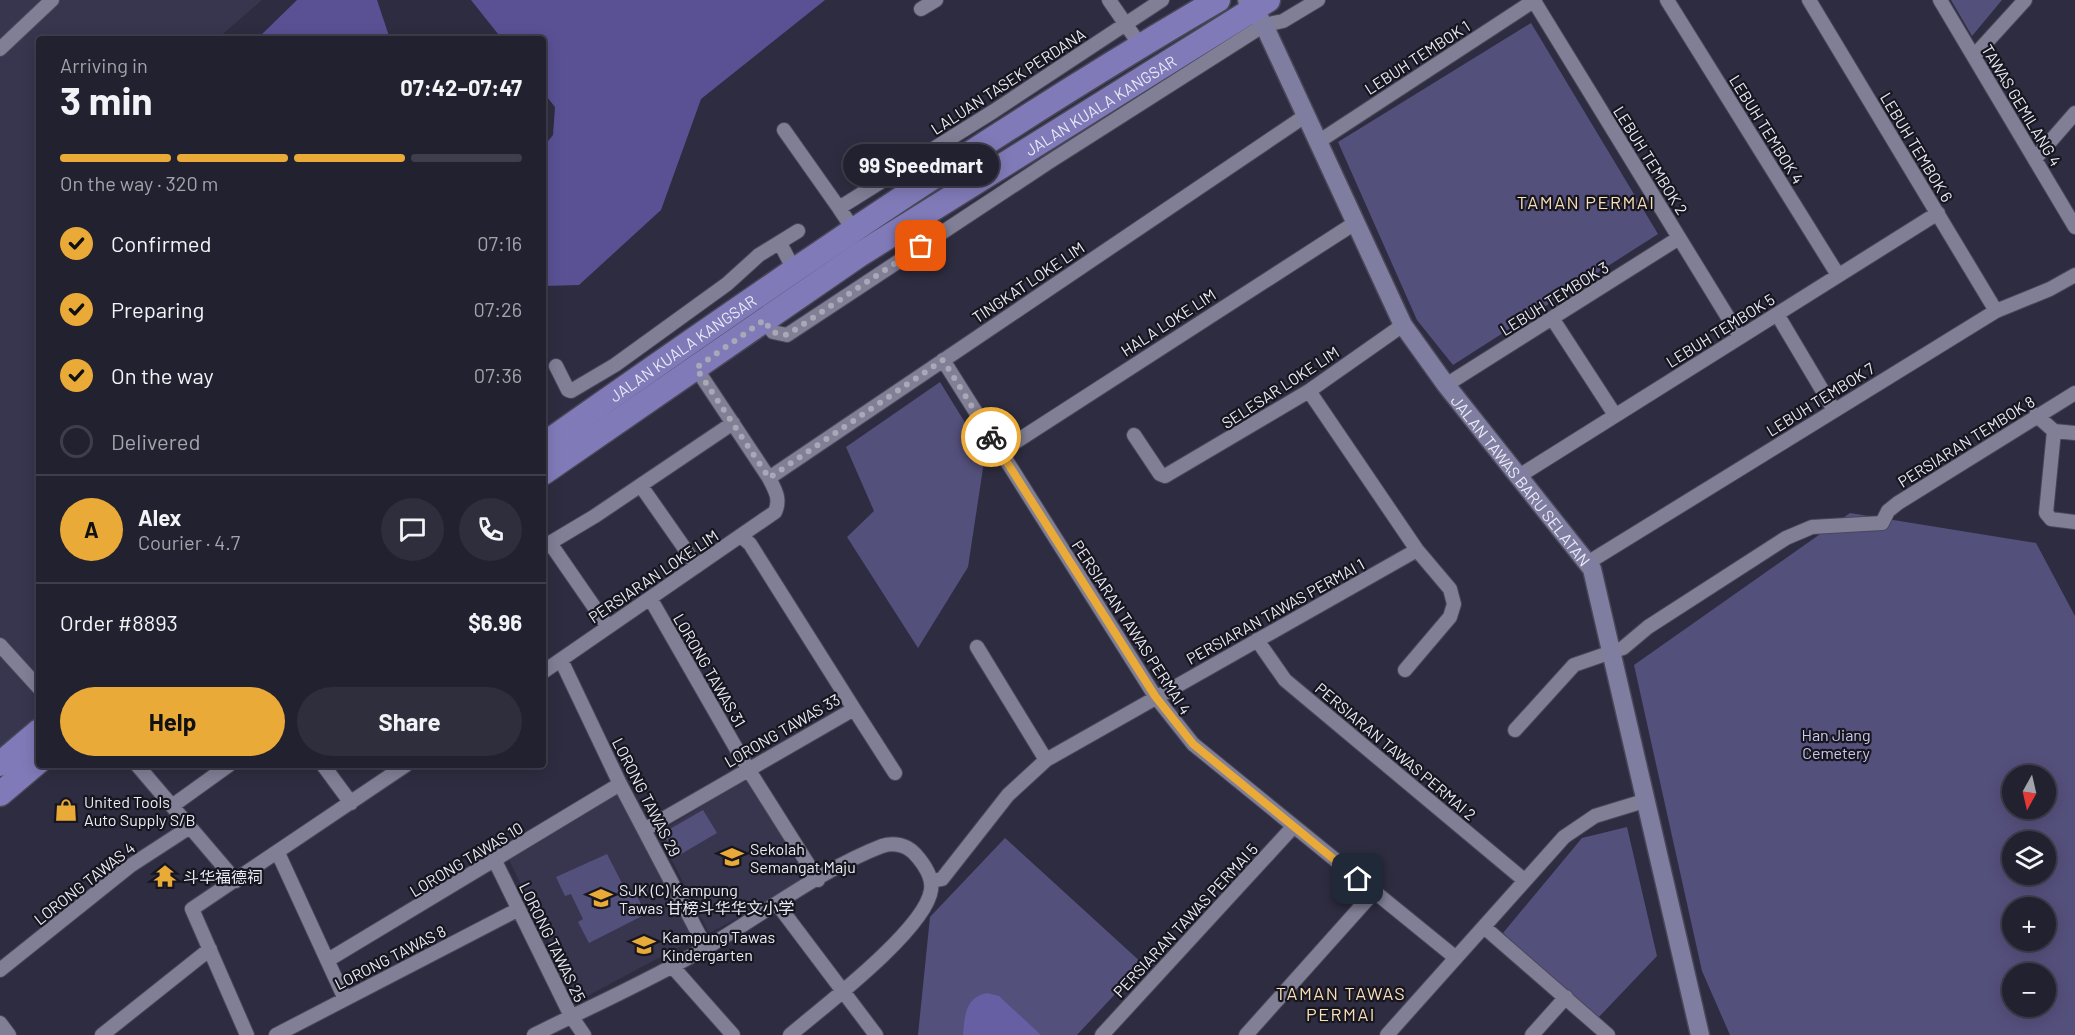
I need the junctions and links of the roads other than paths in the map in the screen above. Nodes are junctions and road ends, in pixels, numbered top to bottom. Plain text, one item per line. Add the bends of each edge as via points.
1 (52, 0) edge
2 (936, 0) edge
3 (1109, 0) edge
4 (1162, 0) edge
5 (1218, 0) edge
6 (1318, 0) edge
7 (1535, 0) edge
8 (1667, 0) edge
9 (1809, 0) edge
10 (1940, 0) edge
11 (2025, 0) edge
12 (921, 9) dead end
13 (1258, 9) edge
14 (1125, 24) junction
15 (1140, 45) junction
16 (0, 49) edge
17 (1974, 56) junction
18 (2075, 113) edge
19 (1305, 116) junction
20 (784, 130) dead end
21 (1317, 142) junction
22 (2035, 159) junction
23 (839, 208) junction
24 (1938, 213) junction
25 (1355, 223) junction
26 (2075, 227) edge
27 (853, 229) junction
28 (798, 231) dead end
29 (1679, 238) junction
30 (780, 243) junction
31 (794, 270) junction
32 (1838, 275) junction
33 (2075, 275) edge
34 (1995, 311) junction
35 (1777, 314) junction
36 (1552, 318) junction
37 (1403, 325) junction
38 (1740, 337) junction
39 (943, 360) junction
40 (615, 365) junction
41 (556, 366) dead end
42 (696, 368) junction
43 (628, 385) junction
44 (1446, 385) junction
45 (1309, 391) junction
46 (2075, 393) edge
47 (1833, 410) junction
48 (1615, 415) junction
49 (2036, 415) junction
50 (733, 423) junction
51 (2054, 431) junction
52 (2075, 433) edge
53 (1134, 435) dead end
54 (546, 443) edge
55 (1000, 452) junction
56 (546, 471) edge
57 (1519, 476) junction
58 (769, 478) junction
59 (641, 486) junction
60 (2075, 522) edge
61 (741, 536) junction
62 (547, 545) edge
63 (1417, 550) junction
64 (1589, 562) junction
65 (697, 566) junction
66 (650, 598) junction
67 (608, 627) junction
68 (1257, 640) junction
69 (0, 645) edge
70 (977, 647) dead end
71 (1612, 654) junction
72 (561, 660) junction
73 (546, 670) edge
74 (1405, 670) dead end
75 (36, 685) edge
76 (1155, 696) junction
77 (854, 709) junction
78 (1515, 730) dead end
79 (36, 734) edge
80 (1046, 760) junction
81 (0, 764) edge
82 (36, 764) edge
83 (140, 768) edge
84 (225, 768) edge
85 (325, 768) edge
86 (402, 768) edge
87 (748, 769) junction
88 (896, 773) dead end
89 (620, 784) junction
90 (0, 794) edge
91 (1644, 801) junction
92 (351, 803) junction
93 (172, 806) junction
94 (190, 827) junction
95 (1293, 827) junction
96 (644, 830) junction
97 (278, 853) junction
98 (495, 861) junction
99 (939, 879) junction
100 (818, 880) junction
101 (1524, 880) junction
102 (236, 881) junction
103 (1374, 892) junction
104 (778, 905) junction
105 (519, 909) junction
106 (1484, 927) junction
107 (706, 948) junction
108 (210, 949) junction
109 (1456, 958) junction
110 (328, 960) junction
111 (671, 965) junction
112 (0, 970) edge
113 (843, 991) junction
114 (1566, 997) junction
115 (345, 999) junction
116 (571, 1016) junction
117 (0, 1023) edge
118 (9, 1035) edge
119 (102, 1035) edge
120 (248, 1035) edge
121 (276, 1035) edge
122 (534, 1035) edge
123 (584, 1035) edge
124 (733, 1035) edge
125 (789, 1035) edge
126 (876, 1035) edge
127 (1102, 1035) edge
128 (1246, 1035) edge
129 (1387, 1035) edge
130 (1532, 1035) edge
131 (1608, 1035) edge
132 (1700, 1035) edge

1 - 16 street
2 - 12 street
3 - 14 street
4 - 14 street, LALUAN TASEK PERDANA
5 - 15 highway, JALAN KUALA KANGSAR
6 - 13 street via 1283,21
7 - 21 street, LEBUH TEMBOK 1
7 - 29 street, LEBUH TEMBOK 2
8 - 32 street, LEBUH TEMBOK 4
9 - 24 street, LEBUH TEMBOK 6
10 - 17 street, TAWAS GEMILANG 4
11 - 17 street
13 - 19 street, JALAN TAWAS BARU SELATAN
13 - 42 highway, JALAN KUALA KANGSAR via 859,255
14 - 15 street
14 - 23 street, LALUAN TASEK PERDANA
15 - 27 highway, JALAN KUALA KANGSAR
17 - 22 street, TAWAS GEMILANG 4
18 - 22 street
19 - 21 street, JALAN TAWAS BARU SELATAN
19 - 39 street, TINGKAT LOKE LIM
20 - 23 street
21 - 25 street, JALAN TAWAS BARU SELATAN
22 - 26 street, TAWAS GEMILANG 4
23 - 27 street
24 - 32 street, LEBUH TEMBOK 5
24 - 34 street, LEBUH TEMBOK 6
25 - 37 street, JALAN TAWAS BARU SELATAN
25 - 55 street, HALA LOKE LIM
27 - 31 highway, JALAN KUALA KANGSAR
28 - 30 street
29 - 36 street, LEBUH TEMBOK 3
29 - 38 street, LEBUH TEMBOK 2
30 - 31 street
30 - 40 street
31 - 43 highway, JALAN KUALA KANGSAR
32 - 35 street, LEBUH TEMBOK 5
33 - 34 street, LEBUH TEMBOK 7
34 - 47 street, LEBUH TEMBOK 7
35 - 38 street, LEBUH TEMBOK 5
35 - 47 street
36 - 44 street, LEBUH TEMBOK 3
36 - 48 street
37 - 44 street, JALAN TAWAS BARU SELATAN
37 - 45 street, SELESAR LOKE LIM
38 - 48 street, LEBUH TEMBOK 5
39 - 55 street, PERSIARAN TAWAS PERMAI 4
39 - 58 street, TINGKAT LOKE LIM
40 - 41 street via 571,391
40 - 43 street
42 - 50 street
42 - 56 highway, JALAN KUALA KANGSAR
43 - 54 highway, JALAN KUALA KANGSAR
44 - 57 street, JALAN TAWAS BARU SELATAN
45 - 53 street, SELESAR LOKE LIM via 1166,476 1160,474
45 - 63 street
46 - 49 street, PERSIARAN TEMBOK 8
47 - 64 street, LEBUH TEMBOK 7
48 - 57 street, LEBUH TEMBOK 5
49 - 51 street
49 - 71 street, PERSIARAN TEMBOK 8 via 1898,503 1882,523 1812,527 1786,538
50 - 58 street
50 - 59 street
51 - 52 street
51 - 60 street via 2046,513 2051,519
55 - 76 street, PERSIARAN TAWAS PERMAI 4
57 - 64 street, JALAN TAWAS BARU SELATAN
58 - 61 street, PERSIARAN LOKE LIM via 779,504 775,512
59 - 62 street
59 - 65 street
61 - 65 street, PERSIARAN LOKE LIM
61 - 77 street, LORONG TAWAS 33 via 750,544
62 - 67 street
63 - 68 street, PERSIARAN TAWAS PERMAI 1
63 - 74 street via 1450,589 1454,604 1450,617
64 - 71 street, JALAN TAWAS BARU SELATAN via 1598,585
65 - 66 street, PERSIARAN LOKE LIM
66 - 67 street, PERSIARAN LOKE LIM
66 - 87 street, LORONG TAWAS 31
67 - 72 street, PERSIARAN LOKE LIM
68 - 76 street, PERSIARAN TAWAS PERMAI 1
68 - 101 street, PERSIARAN TAWAS PERMAI 2 via 1285,680
69 - 75 street
70 - 80 street
71 - 78 street via 1574,665
71 - 91 street, JALAN TAWAS BARU SELATAN
72 - 73 street, PERSIARAN LOKE LIM
72 - 89 street, LORONG TAWAS 29
76 - 80 street, PERSIARAN TAWAS PERMAI 1
76 - 95 street, PERSIARAN TAWAS PERMAI 4 via 1193,744
77 - 87 street, LORONG TAWAS 33
77 - 88 street
79 - 81 highway
80 - 99 street, PERSIARAN TAWAS PERMAI 1 via 1008,795
82 - 90 highway
83 - 93 street
84 - 93 street
85 - 92 street
86 - 92 street
87 - 96 street, LORONG TAWAS 33
87 - 100 street, LORONG TAWAS 31
89 - 96 street, LORONG TAWAS 29
89 - 98 street, LORONG TAWAS 10
91 - 101 street via 1595,816 1578,826
91 - 132 street, JALAN TAWAS BARU SELATAN
92 - 97 street
93 - 94 street
94 - 102 street
94 - 112 street, LORONG TAWAS 4 via 130,866
95 - 103 street, PERSIARAN TAWAS PERMAI 4
95 - 127 street, PERSIARAN TAWAS PERMAI 5
96 - 107 street, LORONG TAWAS 29
97 - 102 street
97 - 110 street
98 - 105 street, LORONG TAWAS 25
98 - 110 street, LORONG TAWAS 10
99 - 100 street via 914,852 895,844 882,846
99 - 113 street via 915,922
100 - 104 street
101 - 106 street
102 - 108 street via 192,911
103 - 109 street, PERSIARAN TAWAS PERMAI 4
103 - 128 street
104 - 107 street
104 - 113 street
105 - 115 street, LORONG TAWAS 8
105 - 116 street, LORONG TAWAS 25
106 - 109 street
106 - 114 street
107 - 111 street
108 - 119 street
108 - 120 street
109 - 129 street
110 - 115 street
111 - 116 street
111 - 124 street
113 - 125 street
113 - 126 street
114 - 130 street
114 - 131 street
115 - 121 street, LORONG TAWAS 8
116 - 122 street
116 - 123 street, LORONG TAWAS 25
117 - 118 street

